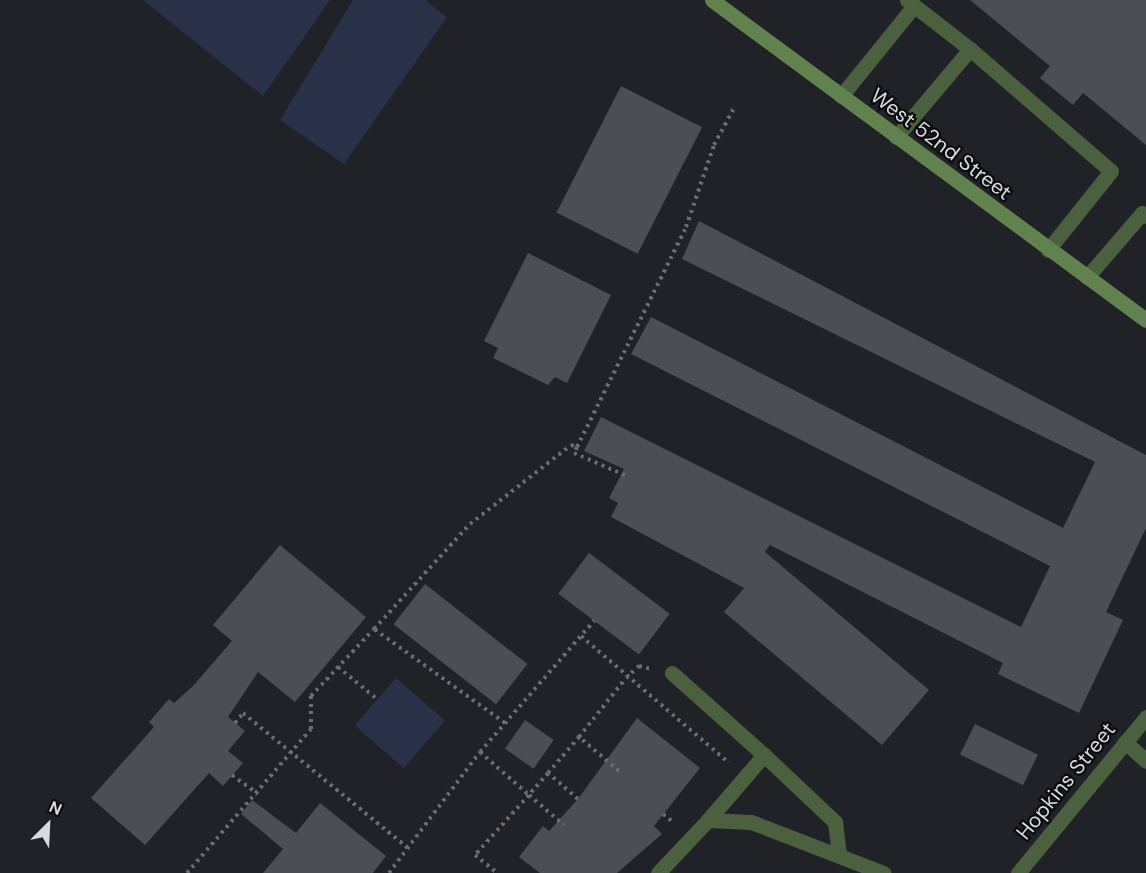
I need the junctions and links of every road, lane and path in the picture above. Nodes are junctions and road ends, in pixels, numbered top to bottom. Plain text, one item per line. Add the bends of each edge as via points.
1 (712, 0) edge
2 (911, 3) edge
3 (970, 49) junction
4 (841, 96) junction
5 (735, 106) dead end
6 (896, 137) junction
7 (1146, 216) edge
8 (1048, 250) junction
9 (1087, 277) junction
10 (1146, 320) edge
11 (577, 447) junction
12 (629, 477) dead end
13 (594, 621) dead end
14 (374, 629) junction
15 (581, 636) junction
16 (338, 667) junction
17 (672, 673) joint
18 (626, 678) junction
19 (378, 700) dead end
20 (1146, 717) edge
21 (235, 723) dead end
22 (505, 723) junction
23 (579, 737) junction
24 (1125, 742) junction
25 (480, 752) junction
26 (292, 753) junction
27 (764, 755) junction
28 (1146, 761) edge
29 (618, 771) dead end
30 (548, 773) junction
31 (232, 775) dead end
32 (746, 777) junction
33 (258, 794) junction
34 (529, 795) junction
35 (578, 799) dead end
36 (708, 820) junction
37 (564, 825) dead end
38 (408, 848) junction
39 (839, 856) junction
40 (187, 873) edge
41 (389, 873) edge
42 (497, 873) edge
43 (658, 873) edge
44 (883, 873) edge
45 (1018, 873) edge

1 - 4 main road, West 52nd Street
2 - 3 street
2 - 4 street
3 - 6 street
3 - 8 street via 1111,171
4 - 6 main road, West 52nd Street
5 - 11 path via 714,145 686,227
6 - 8 main road, West 52nd Street
7 - 9 street via 1142,213
8 - 9 main road, West 52nd Street
9 - 10 main road, West 52nd Street
11 - 12 path via 574,453
11 - 14 path via 571,445 470,525
13 - 15 path
14 - 16 path
14 - 22 path
15 - 18 path
15 - 22 path
16 - 19 path
16 - 26 path via 311,696 311,729
17 - 18 path via 639,666
17 - 27 street
18 - 23 path
18 - 32 path
20 - 24 street, Hopkins Street
21 - 26 path via 243,713
22 - 25 path
23 - 29 path
23 - 30 path
24 - 28 street
24 - 45 street, Hopkins Street
25 - 34 path
25 - 38 path
26 - 33 path
26 - 38 path
27 - 32 street
27 - 39 street via 835,822
30 - 34 path
30 - 35 path
31 - 33 path
32 - 36 street
33 - 40 path
34 - 37 path
34 - 42 path via 475,855
36 - 39 street via 751,822
36 - 43 street
38 - 41 path
39 - 44 street

